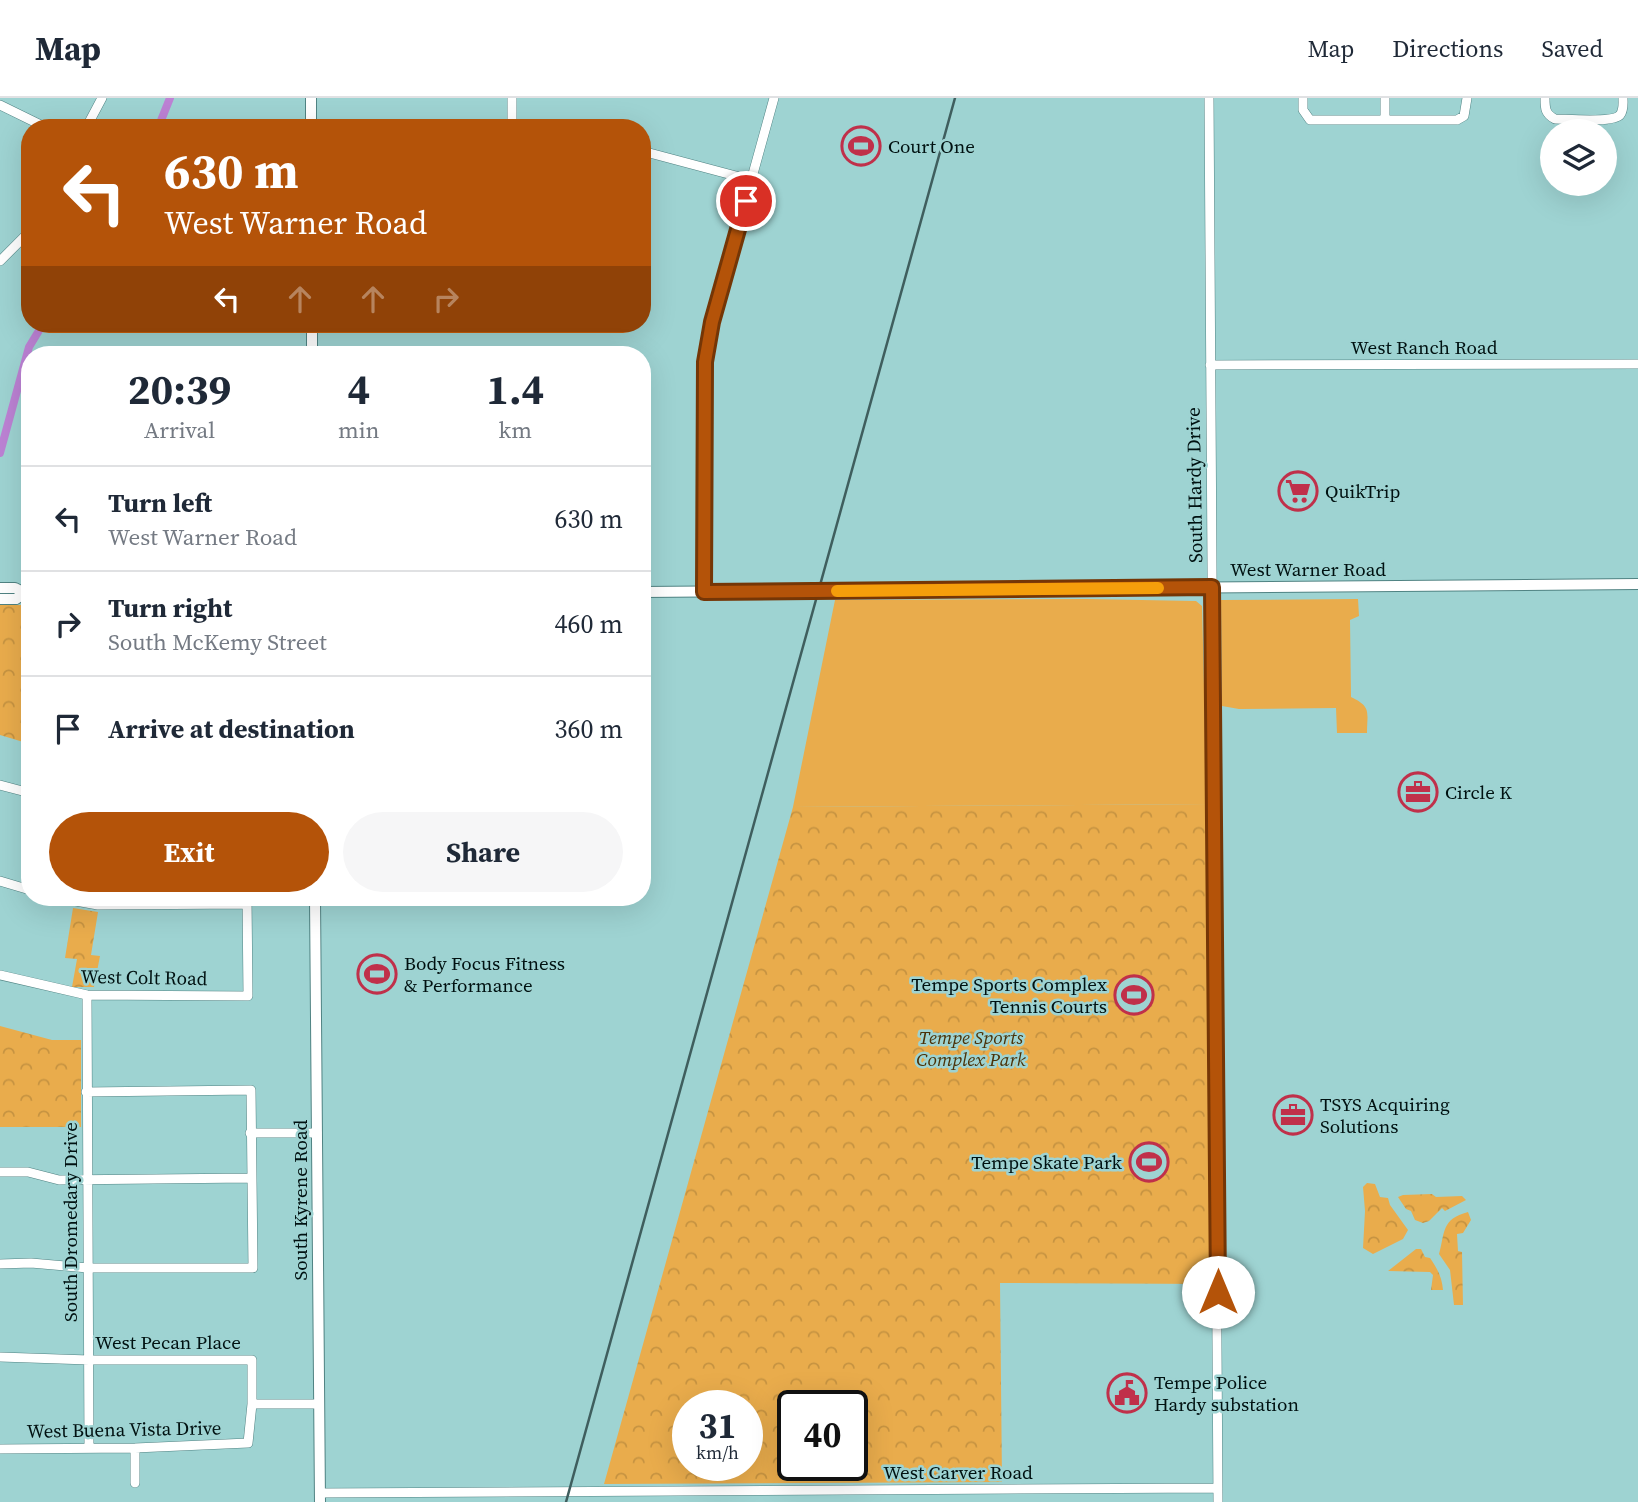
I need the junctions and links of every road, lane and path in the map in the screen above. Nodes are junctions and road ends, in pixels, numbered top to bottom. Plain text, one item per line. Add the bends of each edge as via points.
1 (102, 98) edge
2 (311, 98) edge
3 (512, 98) edge
4 (774, 98) edge
5 (1209, 98) edge
6 (1303, 98) edge
7 (1385, 98) edge
8 (1467, 98) edge
9 (1545, 98) edge
10 (1623, 98) edge
11 (0, 105) edge
12 (29, 119) edge
13 (91, 119) edge
14 (311, 119) edge
15 (512, 119) edge
16 (1385, 120) junction
17 (651, 153) edge
18 (751, 180) junction
19 (21, 240) edge
20 (0, 261) edge
21 (1638, 364) edge
22 (1210, 365) junction
23 (1638, 584) edge
24 (1212, 587) junction
25 (0, 588) edge
26 (21, 590) edge
27 (651, 592) edge
28 (704, 592) junction
29 (21, 596) edge
30 (0, 599) edge
31 (0, 785) edge
32 (21, 791) edge
33 (0, 881) edge
34 (21, 887) edge
35 (247, 906) edge
36 (315, 906) edge
37 (0, 975) edge
38 (87, 995) junction
39 (86, 1092) junction
40 (250, 1133) junction
41 (317, 1133) junction
42 (0, 1172) edge
43 (250, 1178) junction
44 (87, 1180) junction
45 (0, 1264) edge
46 (88, 1268) junction
47 (0, 1357) edge
48 (89, 1360) junction
49 (252, 1404) junction
50 (319, 1404) junction
51 (89, 1448) junction
52 (135, 1448) junction
53 (0, 1449) edge
54 (135, 1483) dead end
55 (1218, 1488) junction
56 (320, 1498) edge
57 (1218, 1502) edge

1 - 13 street
2 - 14 main road
3 - 15 street
4 - 18 street
5 - 22 street, South Hardy Drive
6 - 16 street via 1311,120
7 - 16 street
8 - 16 street via 1464,116 1457,120
9 - 10 street via 1545,111 1555,119 1602,119 1620,115
11 - 12 street
17 - 18 street
18 - 28 street via 705,362
19 - 20 street
21 - 22 street, West Ranch Road
22 - 24 street, South Hardy Drive
23 - 24 main road, West Warner Road
24 - 28 main road, West Warner Road
24 - 55 street, South Hardy Drive
25 - 26 main road
27 - 28 main road, West Warner Road
29 - 30 main road
31 - 32 street
33 - 34 street
35 - 38 street, West Colt Road via 248,996
36 - 41 main road, South Kyrene Road
37 - 38 street, West Colt Road
38 - 39 street, South Dromedary Drive
39 - 40 street via 251,1090
39 - 44 street, South Dromedary Drive
40 - 41 street
40 - 43 street
41 - 50 main road, South Kyrene Road
42 - 44 street
43 - 44 street
43 - 46 street via 253,1268
44 - 46 street, South Dromedary Drive
45 - 46 street
46 - 48 street, South Dromedary Drive
47 - 48 street, West Pecan Place
48 - 49 street, West Pecan Place via 252,1360
48 - 51 street, South Dromedary Drive
49 - 50 street
49 - 52 street, West Buena Vista Drive via 248,1443
50 - 56 main road, South Kyrene Road
51 - 52 street, West Buena Vista Drive
51 - 53 street, West Buena Vista Drive
52 - 54 street
55 - 56 street, West Carver Road
55 - 57 street, South Hardy Drive

